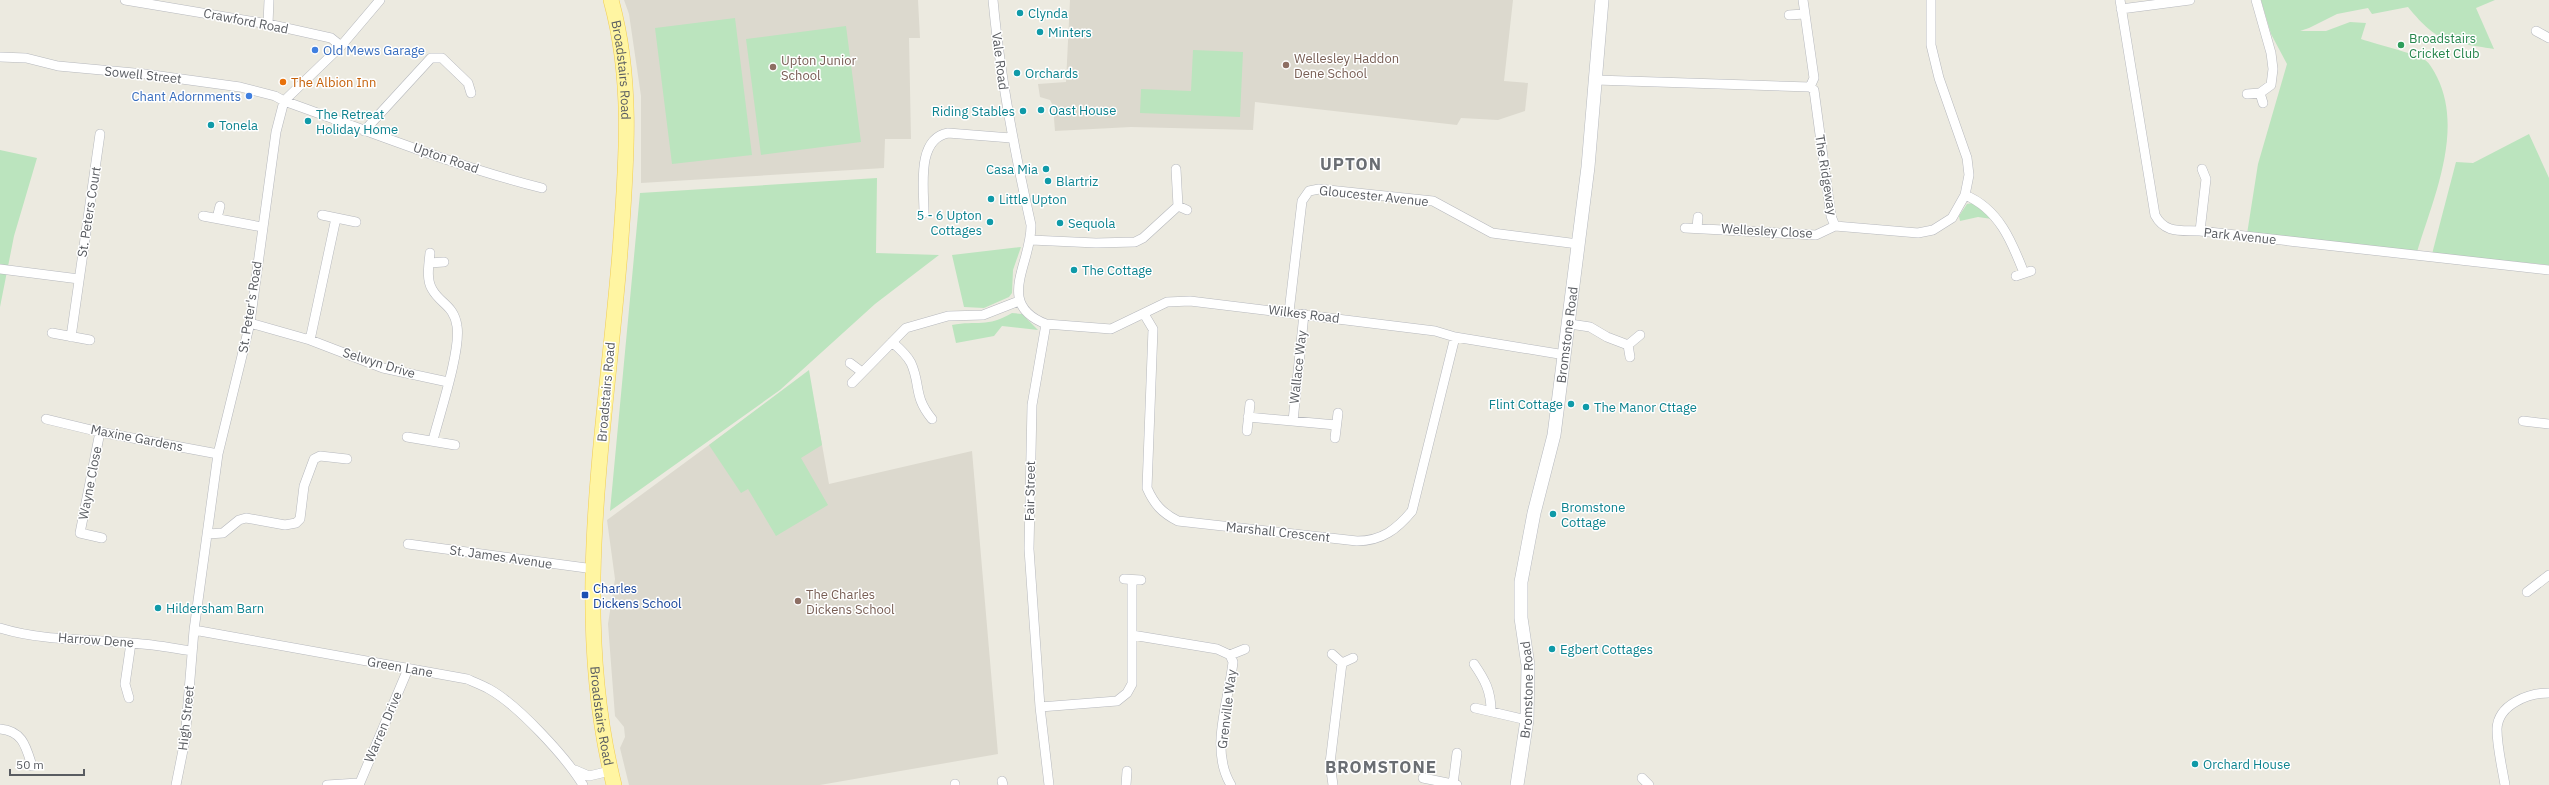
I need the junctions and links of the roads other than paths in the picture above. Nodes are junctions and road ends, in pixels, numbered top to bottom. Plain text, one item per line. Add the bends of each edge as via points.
1 (124, 0) edge
2 (270, 0) edge
3 (380, 0) edge
4 (611, 0) edge
5 (993, 0) edge
6 (1602, 0) edge
7 (1803, 0) edge
8 (1931, 0) edge
9 (2190, 0) edge
10 (2256, 0) edge
11 (168, 3) edge
12 (2121, 4) edge
13 (1804, 14) junction
14 (1789, 15) dead end
15 (268, 24) junction
16 (2536, 31) dead end
17 (2549, 38) edge
18 (341, 46) junction
19 (0, 57) edge
20 (1596, 80) junction
21 (1810, 87) junction
22 (471, 93) dead end
23 (2260, 93) junction
24 (2247, 94) dead end
25 (284, 101) junction
26 (2263, 103) dead end
27 (364, 131) junction
28 (100, 134) dead end
29 (1012, 138) junction
30 (1176, 169) dead end
31 (2202, 169) dead end
32 (542, 188) dead end
33 (1965, 195) junction
34 (220, 206) dead end
35 (1178, 206) junction
36 (1187, 210) dead end
37 (924, 213) dead end
38 (322, 215) dead end
39 (203, 216) dead end
40 (1698, 217) dead end
41 (217, 218) junction
42 (336, 218) junction
43 (356, 222) dead end
44 (1835, 226) junction
45 (262, 227) junction
46 (1685, 228) dead end
47 (1697, 228) junction
48 (2200, 231) junction
49 (1031, 240) junction
50 (1578, 244) junction
51 (430, 253) dead end
52 (444, 262) dead end
53 (429, 263) junction
54 (0, 269) edge
55 (2549, 270) edge
56 (2024, 274) dead end
57 (79, 279) junction
58 (1019, 301) junction
59 (1289, 312) junction
60 (1144, 314) junction
61 (1304, 314) junction
62 (250, 323) junction
63 (1046, 324) junction
64 (1570, 324) junction
65 (52, 333) dead end
66 (1640, 335) dead end
67 (72, 337) junction
68 (1455, 337) junction
69 (90, 340) dead end
70 (310, 340) junction
71 (892, 342) junction
72 (1628, 345) junction
73 (1565, 355) junction
74 (1630, 357) dead end
75 (850, 363) dead end
76 (862, 372) junction
77 (448, 382) junction
78 (852, 382) dead end
79 (1250, 404) dead end
80 (1338, 413) dead end
81 (1248, 418) junction
82 (46, 419) dead end
83 (932, 419) dead end
84 (56, 421) junction
85 (1293, 421) junction
86 (2523, 421) dead end
87 (2549, 424) edge
88 (1336, 425) junction
89 (53, 431) dead end
90 (1247, 431) dead end
91 (100, 432) junction
92 (407, 437) dead end
93 (1335, 438) dead end
94 (433, 440) junction
95 (455, 445) dead end
96 (218, 454) junction
97 (348, 459) dead end
98 (208, 534) junction
99 (102, 538) dead end
100 (409, 543) dead end
101 (594, 569) junction
102 (2549, 575) edge
103 (1133, 580) dead end
104 (2527, 592) dead end
105 (0, 628) edge
106 (194, 630) junction
107 (1132, 635) junction
108 (131, 643) junction
109 (1245, 649) dead end
110 (192, 651) junction
111 (1332, 654) dead end
112 (1230, 656) junction
113 (1353, 658) dead end
114 (1342, 663) junction
115 (1474, 664) dead end
116 (408, 669) junction
117 (2549, 691) edge
118 (129, 698) dead end
119 (1040, 707) junction
120 (1475, 708) dead end
121 (1491, 711) junction
122 (1527, 720) junction
123 (0, 729) edge
124 (1457, 753) dead end
125 (32, 766) dead end
126 (574, 770) junction
127 (1128, 771) dead end
128 (612, 778) edge
129 (1423, 778) dead end
130 (1642, 778) dead end
131 (588, 780) edge
132 (358, 784) edge
133 (1455, 784) edge
134 (176, 785) edge
135 (327, 785) edge
136 (583, 785) edge
137 (1049, 785) edge
138 (1126, 785) edge
139 (1231, 785) edge
140 (1333, 785) edge
141 (1517, 785) edge
142 (1649, 785) edge
143 (2505, 785) edge

1 - 11 street, Crawford Road
2 - 15 street
3 - 18 street
4 - 101 main road, Broadstairs Road via 623,61 627,140 617,285 595,526
5 - 29 street, Vale Road via 1000,70
6 - 20 street, Bromstone Road
7 - 13 street
8 - 33 street, The Ridgeway via 1931,45 1939,78 1967,158 1969,175
9 - 12 street
10 - 23 street via 2273,69 2271,85
11 - 15 street, Crawford Road
12 - 48 street, Park Avenue via 2155,215 2160,224 2168,230
13 - 14 street
13 - 21 street via 1814,78
15 - 18 street, Crawford Road via 331,38
16 - 17 street
18 - 25 street
19 - 25 street, Sowell Street via 26,58 58,66 240,86
20 - 21 street
20 - 50 street, Bromstone Road
21 - 44 street, The Ridgeway via 1814,90 1831,216
22 - 27 street via 468,83 442,58 431,58
23 - 24 street
23 - 26 street
25 - 27 street, Upton Road
25 - 45 street, St. Peter's Road via 276,132
27 - 32 street, Upton Road via 513,181
28 - 57 street, St. Peters Court via 95,144
29 - 37 street via 948,133 939,135 928,147 925,160 920,201
29 - 49 street, Vale Road via 1031,225
30 - 35 street
31 - 48 street via 2208,179
33 - 44 street, The Ridgeway via 1952,218 1933,230 1918,233
33 - 56 street via 1989,211 2004,227
34 - 41 street
35 - 36 street
35 - 49 street via 1143,238 1135,242
38 - 42 street
39 - 41 street
40 - 47 street
41 - 45 street
42 - 43 street
42 - 70 street
44 - 47 street, Wellesley Close via 1816,235
45 - 62 street, St. Peter's Road
46 - 47 street, Wellesley Close
48 - 55 street, Park Avenue
49 - 58 street via 1018,286
50 - 59 street, Gloucester Avenue via 1492,234 1433,201 1319,188 1309,191 1302,200
50 - 64 street, Bromstone Road
51 - 53 street
52 - 53 street
53 - 77 street via 432,290 452,309 457,326 458,338
54 - 57 street
57 - 67 street, St. Peters Court
58 - 63 street via 1026,312
58 - 71 street via 983,315 948,316 925,321 906,328
59 - 60 street, Wilkes Road via 1190,301 1167,302
59 - 61 street, Wilkes Road
60 - 63 street, Wilkes Road via 1111,329
60 - 68 street, Marshall Crescent via 1153,329 1147,488 1152,501 1164,514 1178,521 1358,541 1385,536 1400,525 1412,510
61 - 68 street, Wilkes Road via 1435,331
61 - 85 street, Wallace Way
62 - 70 street, Selwyn Drive
62 - 96 street, St. Peter's Road
63 - 119 street, Fair Street via 1032,405 1029,549
64 - 72 street via 1590,327
64 - 73 street, Bromstone Road
65 - 67 street
66 - 72 street
67 - 69 street
68 - 73 street, Wilkes Road
70 - 77 street, Selwyn Drive via 383,368
71 - 76 street
71 - 83 street via 911,363 917,396
72 - 74 street
73 - 122 street, Bromstone Road via 1554,436 1534,513 1521,582 1521,618 1528,665
75 - 76 street
76 - 78 street
77 - 94 street
79 - 81 street
80 - 88 street
81 - 85 street, Wallace Way
81 - 90 street
82 - 84 street, Maxine Gardens
84 - 89 street
84 - 91 street, Maxine Gardens
85 - 88 street, Wallace Way
86 - 87 street
88 - 93 street
91 - 96 street, Maxine Gardens
91 - 99 street, Wayne Close via 76,533
92 - 94 street
94 - 95 street
96 - 98 street, St. Peter's Road
97 - 98 street via 320,456 314,459 300,485 300,519 296,523 285,525 246,518 239,520 223,533
98 - 106 street, St. Peter's Road
100 - 101 street, St. James Avenue
101 - 128 main road, Broadstairs Road via 596,661 601,727
102 - 104 street
103 - 107 street
105 - 108 street, Harrow Dene via 55,638
106 - 110 street, St. Peter's Road
106 - 116 street, Green Lane
107 - 112 street, Grenville Way via 1217,649
107 - 119 street via 1132,684 1127,693 1117,701
108 - 110 street, Harrow Dene
108 - 118 street via 125,684
109 - 112 street, Grenville Way
110 - 134 street, High Street via 185,740
111 - 114 street
112 - 139 street, Grenville Way via 1233,662 1221,734 1221,764
113 - 114 street
114 - 140 street via 1330,763
115 - 121 street via 1488,684
116 - 126 street, Green Lane via 466,679 490,689 515,708
116 - 132 street, Warren Drive
117 - 143 street via 2519,699 2508,707 2500,718 2497,728
119 - 137 street, Fair Street
120 - 121 street
121 - 122 street
122 - 141 street, Bromstone Road
123 - 125 street via 12,731 25,742
124 - 133 street
126 - 131 street, Green Lane
126 - 136 street, Green Lane
127 - 138 street
128 - 131 street, Green Lane
129 - 133 street
130 - 142 street
132 - 135 street

